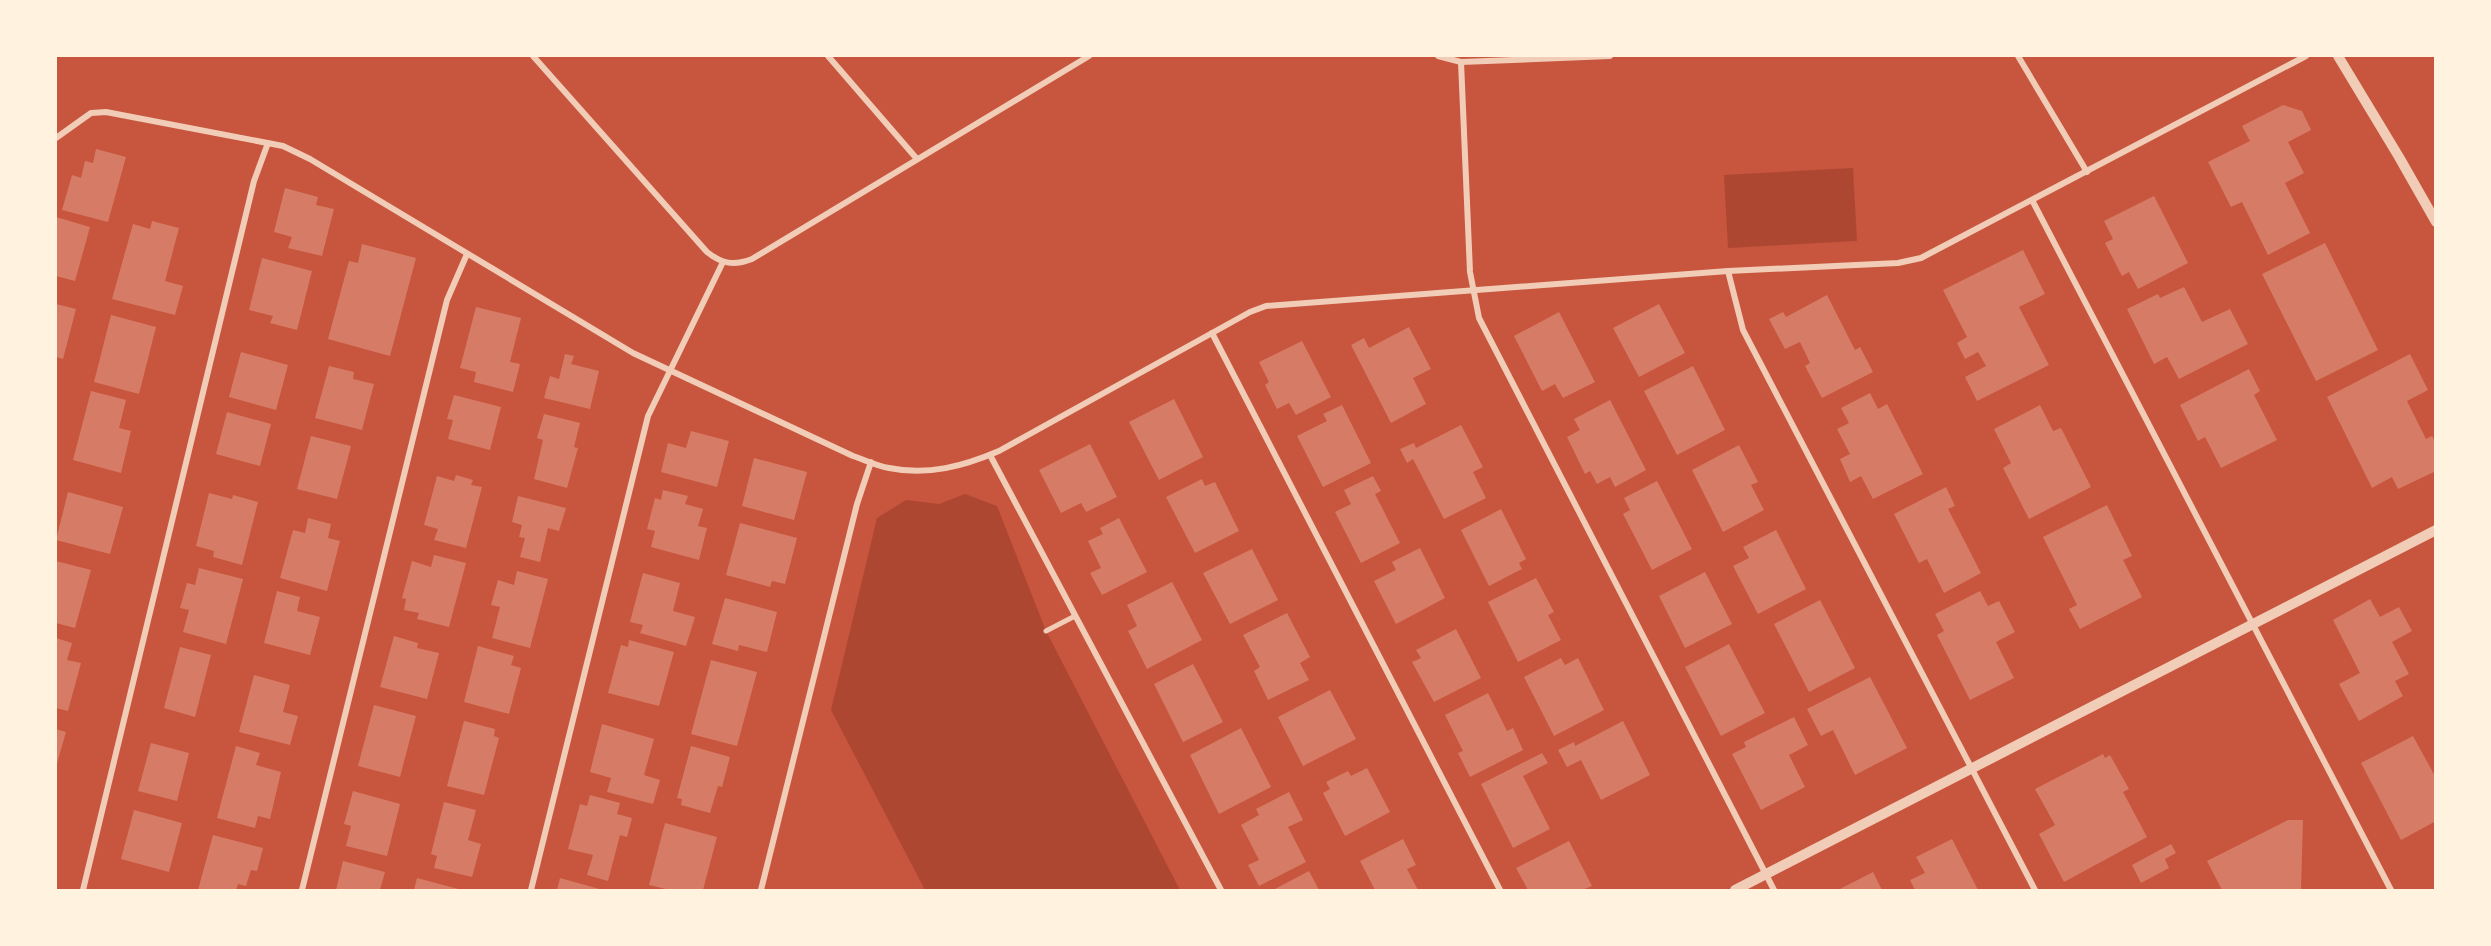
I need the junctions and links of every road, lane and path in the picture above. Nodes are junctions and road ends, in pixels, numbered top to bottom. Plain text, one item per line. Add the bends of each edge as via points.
1 (532, 56) edge
2 (828, 56) edge
3 (1089, 56) edge
4 (1438, 56) edge
5 (1610, 56) edge
6 (2018, 56) edge
7 (2306, 56) edge
8 (2338, 56) edge
9 (1461, 62) junction
10 (56, 138) edge
11 (268, 143) junction
12 (917, 159) junction
13 (2087, 172) junction
14 (2032, 200) junction
15 (2436, 222) edge
16 (467, 254) junction
17 (723, 262) junction
18 (1728, 271) junction
19 (1472, 290) junction
20 (1212, 333) junction
21 (669, 370) junction
22 (990, 455) junction
23 (871, 462) junction
24 (2436, 530) edge
25 (1075, 616) junction
26 (2253, 624) junction
27 (1046, 631) dead end
28 (1972, 769) junction
29 (1766, 875) junction
30 (82, 891) edge
31 (302, 891) edge
32 (531, 891) edge
33 (761, 891) edge
34 (1221, 891) edge
35 (1500, 891) edge
36 (1736, 891) edge
37 (1773, 891) edge
38 (2035, 891) edge
39 (2391, 891) edge

1 - 17 street via 707,252
2 - 12 street
3 - 12 street
4 - 9 street
5 - 9 street
6 - 13 street
7 - 13 street
8 - 15 street
9 - 19 street
10 - 11 street via 91,113 106,112
11 - 16 street via 297,152
11 - 30 street via 254,181
12 - 17 street via 752,259
13 - 14 street
14 - 18 street via 1910,261
14 - 26 street
16 - 21 street via 633,353
16 - 31 street via 447,300
17 - 21 street
18 - 19 street
18 - 28 street via 1743,330
19 - 20 street via 1266,306
19 - 29 street via 1484,330
20 - 22 street
20 - 35 street
21 - 23 street
21 - 32 street via 648,417
22 - 23 street via 964,466 927,471 889,468
22 - 25 street
23 - 33 street via 857,504
24 - 26 street
25 - 27 street
25 - 34 street
26 - 28 street
26 - 39 street
28 - 29 street
28 - 38 street
29 - 36 street
29 - 37 street

